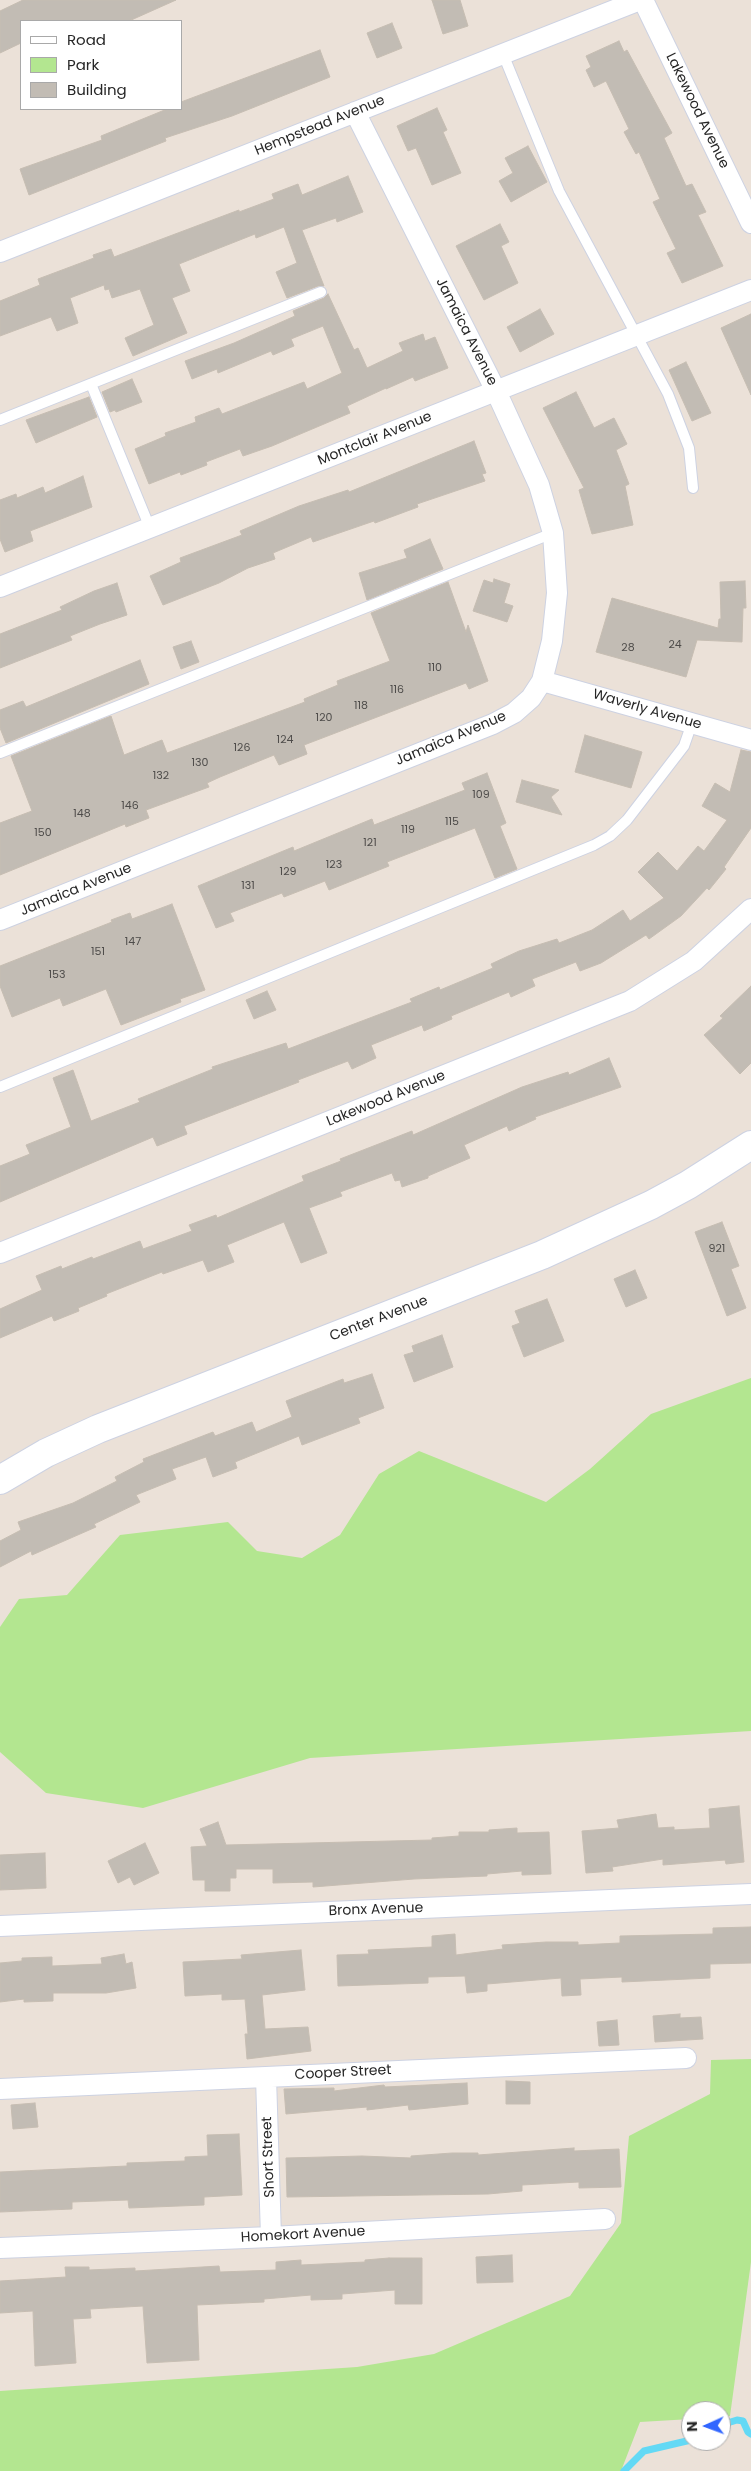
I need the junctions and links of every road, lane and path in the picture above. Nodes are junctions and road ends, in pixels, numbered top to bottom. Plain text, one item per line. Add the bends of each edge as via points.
1 (640, 0) edge
2 (644, 0) edge
3 (503, 54) junction
4 (355, 112) junction
5 (751, 223) edge
6 (0, 252) edge
7 (751, 290) edge
8 (322, 292) dead end
9 (637, 335) junction
10 (91, 384) junction
11 (496, 391) junction
12 (0, 420) edge
13 (693, 488) dead end
14 (150, 528) junction
15 (553, 533) junction
16 (0, 587) edge
17 (542, 681) junction
18 (692, 723) junction
19 (751, 740) edge
20 (0, 753) edge
21 (751, 909) edge
22 (0, 920) edge
23 (0, 1087) edge
24 (751, 1145) edge
25 (1, 1250) edge
26 (0, 1480) edge
27 (751, 1894) edge
28 (0, 1926) edge
29 (686, 2058) dead end
30 (266, 2076) junction
31 (0, 2088) edge
32 (605, 2219) dead end
33 (271, 2237) junction
34 (0, 2248) edge

1 - 3 street, Hempstead Avenue
2 - 5 street, Lakewood Avenue
3 - 4 street, Hempstead Avenue
3 - 9 lane via 559,191
4 - 6 street, Hempstead Avenue
4 - 11 street, Jamaica Avenue
7 - 9 street, Montclair Avenue
8 - 10 lane
9 - 11 street, Montclair Avenue
9 - 13 lane via 668,394 689,448
10 - 12 lane
10 - 14 lane
11 - 14 street, Montclair Avenue
11 - 15 street, Jamaica Avenue via 538,485
14 - 16 street, Montclair Avenue
15 - 17 street, Jamaica Avenue via 557,592 552,642
15 - 20 lane
17 - 18 street, Waverly Avenue
17 - 22 street, Jamaica Avenue via 531,698 514,713 493,724
18 - 19 street, Waverly Avenue
18 - 23 lane via 684,746 627,820 594,845
21 - 25 street, Lakewood Avenue via 694,961 630,1001
24 - 26 street, Center Avenue via 651,1205 542,1254 98,1429 46,1453
27 - 28 street, Bronx Avenue
29 - 30 street, Cooper Street
30 - 31 street, Cooper Street
30 - 33 street, Short Street
32 - 33 street, Homekort Avenue
33 - 34 street, Homekort Avenue

